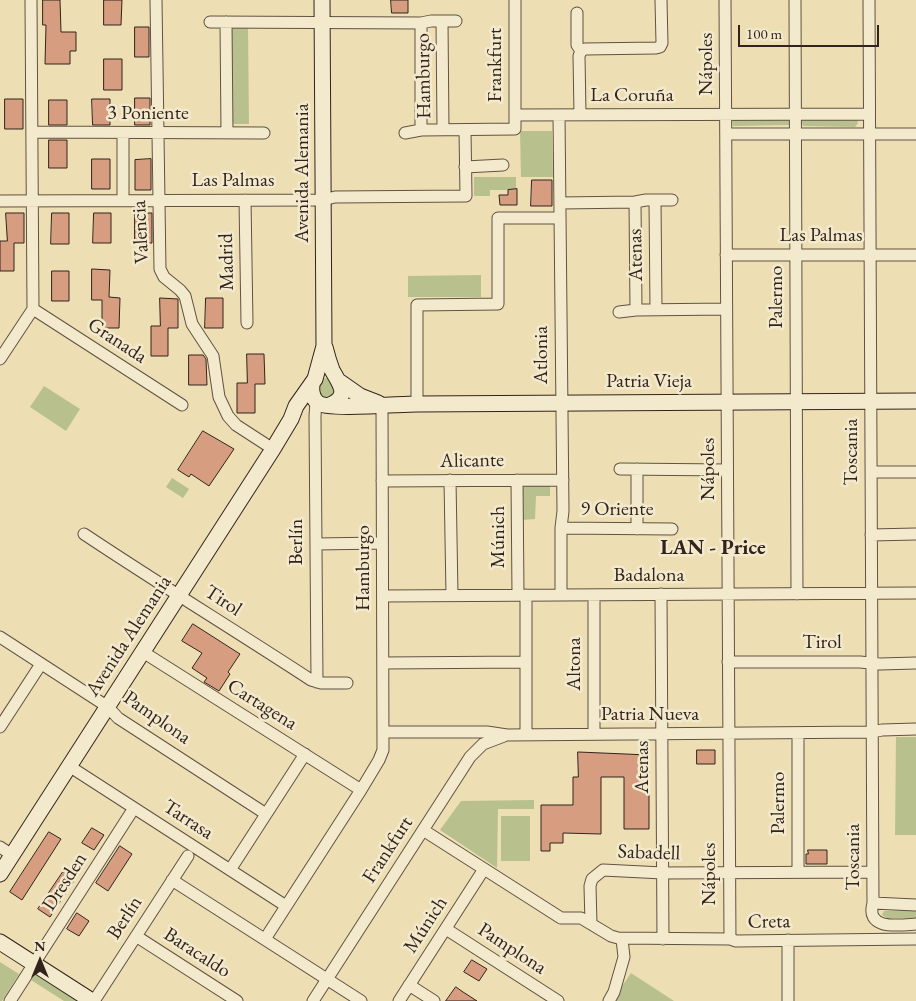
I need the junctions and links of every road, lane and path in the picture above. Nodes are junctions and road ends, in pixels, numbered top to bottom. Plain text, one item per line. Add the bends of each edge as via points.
1 (31, 0) edge
2 (156, 0) edge
3 (322, 0) edge
4 (515, 0) edge
5 (661, 0) edge
6 (725, 0) edge
7 (794, 0) edge
8 (869, 0) edge
9 (577, 13) dead end
10 (442, 21) junction
11 (456, 21) dead end
12 (210, 22) dead end
13 (226, 22) junction
14 (322, 23) junction
15 (421, 23) junction
16 (580, 51) junction
17 (726, 114) junction
18 (795, 114) junction
19 (869, 114) junction
20 (515, 115) junction
21 (559, 115) junction
22 (580, 115) junction
23 (421, 130) junction
24 (443, 130) junction
25 (465, 130) junction
26 (32, 132) junction
27 (123, 132) junction
28 (157, 133) junction
29 (227, 133) junction
30 (264, 133) dead end
31 (405, 133) dead end
32 (726, 134) junction
33 (795, 134) junction
34 (869, 134) junction
35 (916, 134) edge
36 (503, 165) dead end
37 (466, 167) junction
38 (123, 200) junction
39 (158, 200) junction
40 (245, 200) junction
41 (323, 200) junction
42 (655, 200) junction
43 (672, 200) dead end
44 (0, 201) edge
45 (32, 201) junction
46 (635, 202) junction
47 (560, 203) junction
48 (560, 218) junction
49 (726, 255) junction
50 (795, 255) junction
51 (870, 255) junction
52 (916, 255) edge
53 (33, 309) junction
54 (726, 309) junction
55 (636, 310) junction
56 (656, 310) junction
57 (618, 312) dead end
58 (248, 324) dead end
59 (324, 346) junction
60 (0, 359) edge
61 (338, 380) junction
62 (314, 382) junction
63 (870, 401) junction
64 (916, 401) edge
65 (727, 402) junction
66 (796, 402) junction
67 (323, 403) junction
68 (561, 403) junction
69 (382, 404) junction
70 (417, 404) junction
71 (182, 405) dead end
72 (291, 419) junction
73 (273, 448) junction
74 (620, 469) dead end
75 (637, 470) junction
76 (727, 470) junction
77 (871, 472) junction
78 (916, 472) edge
79 (450, 480) junction
80 (517, 480) junction
81 (562, 480) junction
82 (382, 481) junction
83 (561, 528) junction
84 (637, 529) junction
85 (672, 529) dead end
86 (84, 534) dead end
87 (916, 534) edge
88 (871, 535) junction
89 (382, 543) junction
90 (316, 544) junction
91 (872, 593) junction
92 (916, 593) edge
93 (661, 594) junction
94 (728, 594) junction
95 (797, 594) junction
96 (522, 595) junction
97 (561, 595) junction
98 (594, 595) junction
99 (179, 596) junction
100 (383, 596) junction
101 (452, 596) junction
102 (0, 637) edge
103 (143, 652) junction
104 (526, 662) junction
105 (728, 662) junction
106 (383, 663) junction
107 (872, 663) junction
108 (916, 663) edge
109 (41, 664) junction
110 (317, 682) junction
111 (347, 683) dead end
112 (108, 707) junction
113 (0, 727) edge
114 (916, 729) edge
115 (383, 732) junction
116 (872, 732) junction
117 (662, 733) junction
118 (729, 733) junction
119 (798, 733) junction
120 (526, 734) junction
121 (594, 734) junction
122 (506, 735) junction
123 (305, 754) junction
124 (69, 766) junction
125 (361, 790) junction
126 (134, 808) junction
127 (266, 814) junction
128 (423, 830) junction
129 (6, 851) edge
130 (188, 856) dead end
131 (484, 869) junction
132 (230, 870) junction
133 (798, 872) junction
134 (873, 872) junction
135 (663, 873) junction
136 (729, 873) junction
137 (0, 874) edge
138 (172, 880) junction
139 (874, 903) junction
140 (916, 905) edge
141 (286, 906) junction
142 (591, 924) junction
143 (916, 924) edge
144 (446, 929) junction
145 (136, 936) junction
146 (622, 938) junction
147 (663, 938) junction
148 (730, 938) junction
149 (265, 939) junction
150 (916, 939) edge
151 (788, 940) junction
152 (0, 942) edge
153 (34, 964) junction
154 (327, 979) junction
155 (409, 985) junction
156 (10, 1001) edge
157 (93, 1001) edge
158 (237, 1001) edge
159 (313, 1001) edge
160 (361, 1001) edge
161 (399, 1001) edge
162 (434, 1001) edge
163 (558, 1001) edge
164 (608, 1001) edge
165 (788, 1001) edge

1 - 26 street
2 - 28 street, Valencia
3 - 14 street, Avenida Alemania
4 - 20 street, Frankfurt
5 - 16 street via 662,42 659,48
6 - 17 street, Nápoles
7 - 18 street, Palermo
8 - 19 street, Toscania
9 - 16 street via 577,45
10 - 11 street
10 - 15 street
10 - 24 street, Hamburgo
12 - 13 street
13 - 14 street
13 - 29 street
14 - 15 street
14 - 41 street, Avenida Alemania
15 - 23 street, Hamburgo
16 - 22 street
17 - 18 street, La Coruña
17 - 22 street, La Coruña
17 - 32 street, Nápoles
18 - 19 street, La Coruña
18 - 33 street, Palermo
19 - 34 street, Toscania
20 - 21 street, La Coruña
20 - 25 street, Frankfurt via 515,129
21 - 22 street, La Coruña
21 - 47 street, Atlonia
23 - 24 street
23 - 31 street
24 - 25 street
25 - 37 street
26 - 27 street, 3 Poniente
26 - 45 street
27 - 28 street, 3 Poniente
27 - 38 street
28 - 29 street, 3 Poniente
28 - 39 street, Valencia
29 - 30 street, 3 Poniente
32 - 33 street
32 - 49 street, Nápoles
33 - 34 street
33 - 50 street, Palermo
34 - 35 street
34 - 51 street, Toscania
36 - 37 street
37 - 41 street, Las Palmas via 466,196 335,197
38 - 39 street, Las Palmas
38 - 45 street, Las Palmas
39 - 40 street, Las Palmas
39 - 73 street, Valencia via 160,269 164,278 185,296 192,324 213,356 222,404 233,422
40 - 41 street, Las Palmas
40 - 58 street, Madrid
41 - 59 street, Avenida Alemania
42 - 43 street
42 - 46 street
42 - 56 street, Atenas
44 - 45 street, Las Palmas
45 - 53 street
46 - 47 street
46 - 55 street, Atenas
47 - 48 street, Atlonia
48 - 68 street, Atlonia
48 - 70 street via 498,218 498,304 417,305
49 - 50 street, Las Palmas
49 - 54 street, Nápoles
50 - 51 street, Las Palmas
50 - 66 street, Palermo
51 - 52 street, Las Palmas
51 - 63 street, Toscania
53 - 60 street
53 - 71 street, Granada
54 - 56 street
54 - 65 street, Nápoles
55 - 56 street
55 - 57 street
59 - 61 street, Avenida Alemania
59 - 62 street, Avenida Alemania
61 - 62 street via 324,375
61 - 67 street, Avenida Alemania via 342,390 338,401
61 - 69 street, Patria Vieja via 360,396
62 - 67 street, Avenida Alemania via 312,394
62 - 72 street, Avenida Alemania via 296,406
63 - 64 street, Patria Vieja
63 - 66 street, Patria Vieja
63 - 77 street, Toscania
65 - 66 street, Patria Vieja
65 - 68 street, Patria Vieja
65 - 76 street, Nápoles
66 - 95 street, Palermo
67 - 69 street, Patria Vieja
67 - 72 street, Avenida Alemania
67 - 90 street, Berlín via 315,416
68 - 70 street, Patria Vieja
68 - 81 street, Atlonia
69 - 70 street, Patria Vieja
69 - 82 street, Hamburgo
72 - 73 street, Avenida Alemania
73 - 99 street, Avenida Alemania
74 - 75 street
75 - 76 street
75 - 84 street
76 - 94 street, Nápoles
77 - 78 street
77 - 88 street, Toscania
79 - 80 street, Alicante
79 - 82 street, Alicante
79 - 101 street
80 - 81 street, Alicante
80 - 96 street, Múnich
81 - 83 street, Atlonia
82 - 89 street, Hamburgo
83 - 84 street, 9 Oriente
83 - 97 street, Atlonia
84 - 85 street, 9 Oriente
86 - 99 street, Tirol
87 - 88 street
88 - 91 street, Toscania
89 - 90 street
89 - 100 street, Hamburgo
90 - 110 street, Berlín
91 - 92 street, Badalona
91 - 95 street, Badalona
91 - 107 street, Toscania
93 - 94 street, Badalona
93 - 98 street, Badalona
93 - 117 street, Atenas
94 - 95 street, Badalona
94 - 105 street, Nápoles
96 - 97 street, Badalona
96 - 101 street, Badalona
96 - 104 street, Múnich
97 - 98 street, Badalona
98 - 121 street, Altona
99 - 103 street, Avenida Alemania
99 - 110 street, Tirol
100 - 101 street, Badalona
100 - 106 street, Hamburgo
102 - 109 street, Pamplona
103 - 112 street, Avenida Alemania
103 - 123 street, Cartagena
104 - 106 street
104 - 120 street, Múnich
105 - 107 street, Tirol
105 - 118 street, Nápoles
106 - 115 street, Hamburgo
107 - 108 street, Tirol
107 - 116 street, Toscania
109 - 112 street, Pamplona
109 - 113 street
110 - 111 street
112 - 124 street, Avenida Alemania
112 - 127 street, Pamplona via 118,718
114 - 116 street, Patria Nueva
115 - 122 street, Patria Nueva via 487,732
115 - 125 street via 381,756
116 - 119 street, Patria Nueva
116 - 134 street, Toscania
117 - 118 street, Patria Nueva
117 - 121 street, Patria Nueva
117 - 135 street, Atenas
118 - 119 street, Patria Nueva
118 - 136 street, Nápoles
119 - 133 street, Palermo
120 - 121 street, Patria Nueva
120 - 122 street, Patria Nueva
122 - 128 street, Frankfurt via 491,740 474,752
123 - 125 street, Cartagena
123 - 127 street
124 - 126 street, Tarrasa
124 - 129 street, Avenida Alemania
125 - 141 street
126 - 132 street, Tarrasa
126 - 153 street, Dresden
127 - 132 street
128 - 131 street
128 - 154 street, Frankfurt
129 - 137 street, Avenida Alemania
130 - 138 street, Berlín
131 - 142 street via 561,918 581,918
131 - 144 street, Múnich
132 - 141 street, Tarrasa
133 - 134 street, Sabadell
133 - 136 street, Sabadell
134 - 139 street, Toscania
135 - 136 street, Sabadell
135 - 142 street, Sabadell via 603,870 592,879 590,886
135 - 147 street, Atenas
136 - 148 street, Nápoles
138 - 145 street, Berlín
138 - 149 street
139 - 140 street, Toscania
139 - 143 street, Toscania via 873,916 879,923
141 - 149 street
142 - 146 street via 611,936
144 - 155 street, Múnich
144 - 163 street, Pamplona
145 - 157 street, Berlín
145 - 158 street, Baracaldo
146 - 147 street, Creta
146 - 164 street via 624,956 614,992
147 - 148 street, Creta
148 - 151 street, Creta via 736,941
149 - 154 street
150 - 151 street, Creta
151 - 165 street
152 - 153 street
153 - 156 street, Dresden
153 - 157 street
154 - 159 street, Frankfurt
154 - 160 street
155 - 161 street, Múnich
155 - 162 street

